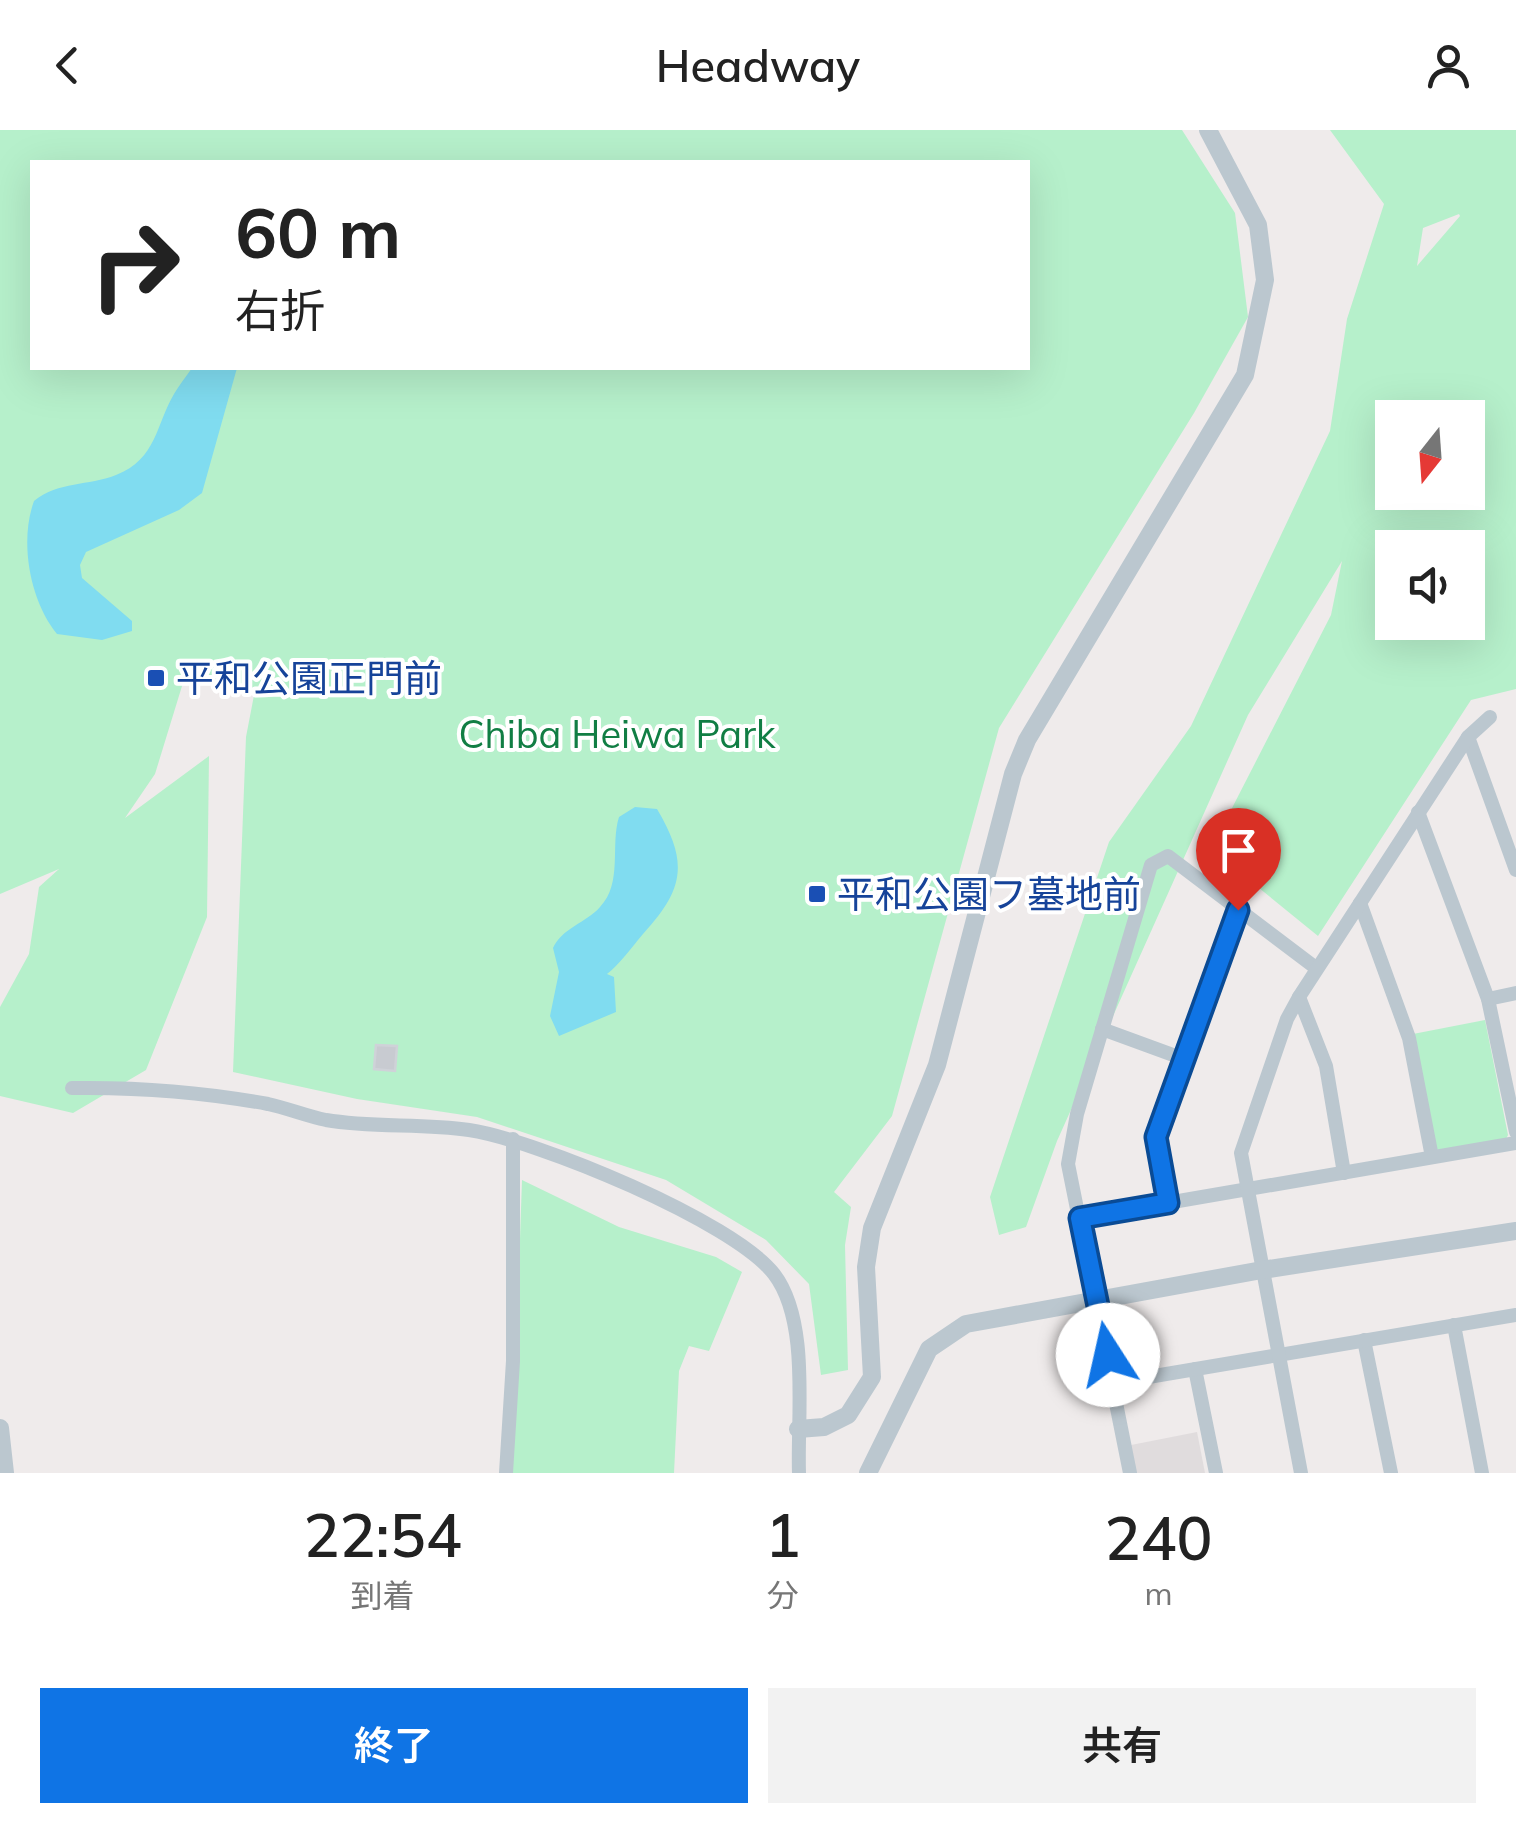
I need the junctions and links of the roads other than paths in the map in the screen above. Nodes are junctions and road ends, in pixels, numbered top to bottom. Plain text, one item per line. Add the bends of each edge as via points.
1 (1208, 130) edge
2 (1490, 717) dead end
3 (1468, 737) junction
4 (1418, 812) junction
5 (1516, 870) edge
6 (1360, 903) junction
7 (1238, 910) junction
8 (1316, 968) junction
9 (1516, 993) edge
10 (1299, 997) junction
11 (1488, 998) junction
12 (1102, 1029) junction
13 (1184, 1058) junction
14 (1510, 1066) edge
15 (72, 1088) dead end
16 (1516, 1132) edge
17 (513, 1139) junction
18 (1516, 1143) edge
19 (1432, 1158) junction
20 (1344, 1172) junction
21 (1247, 1189) junction
22 (1168, 1203) junction
23 (1080, 1218) junction
24 (1516, 1231) edge
25 (1262, 1270) junction
26 (1098, 1299) junction
27 (1516, 1315) edge
28 (1454, 1325) junction
29 (1364, 1340) junction
30 (1277, 1355) junction
31 (1196, 1369) junction
32 (1112, 1383) junction
33 (0, 1428) edge
34 (798, 1429) junction
35 (5, 1473) edge
36 (506, 1473) edge
37 (799, 1473) edge
38 (868, 1473) edge
39 (1130, 1473) edge
40 (1216, 1473) edge
41 (1301, 1473) edge
42 (1391, 1473) edge
43 (1482, 1473) edge

1 - 34 street via 1258,224 1265,280 1246,375 1027,740 938,1065 872,1228 866,1267 872,1377 848,1415
2 - 3 street
3 - 4 street
3 - 5 street
4 - 6 street
4 - 11 street
6 - 8 street
6 - 19 street via 1409,1038
7 - 8 street
7 - 12 street via 1168,856 1156,859
7 - 13 street
8 - 10 street
9 - 11 street
10 - 20 street via 1326,1066
10 - 21 street via 1241,1153
11 - 14 street
12 - 13 street
12 - 23 street via 1068,1164
13 - 22 street via 1156,1137
14 - 16 street
15 - 17 street via 199,1093 328,1120 411,1123
17 - 34 street via 701,1220 774,1274 797,1331
17 - 36 street via 514,1361
18 - 19 street
19 - 20 street
20 - 21 street
21 - 22 street
21 - 25 street
22 - 23 street
23 - 26 street
24 - 25 street
25 - 26 street
25 - 30 street
26 - 32 street
26 - 38 street via 966,1324 946,1334 916,1369
27 - 28 street
28 - 29 street
28 - 43 street
29 - 30 street
29 - 42 street
30 - 31 street
30 - 41 street
31 - 32 street
31 - 40 street
32 - 39 street
33 - 35 street
34 - 37 street

